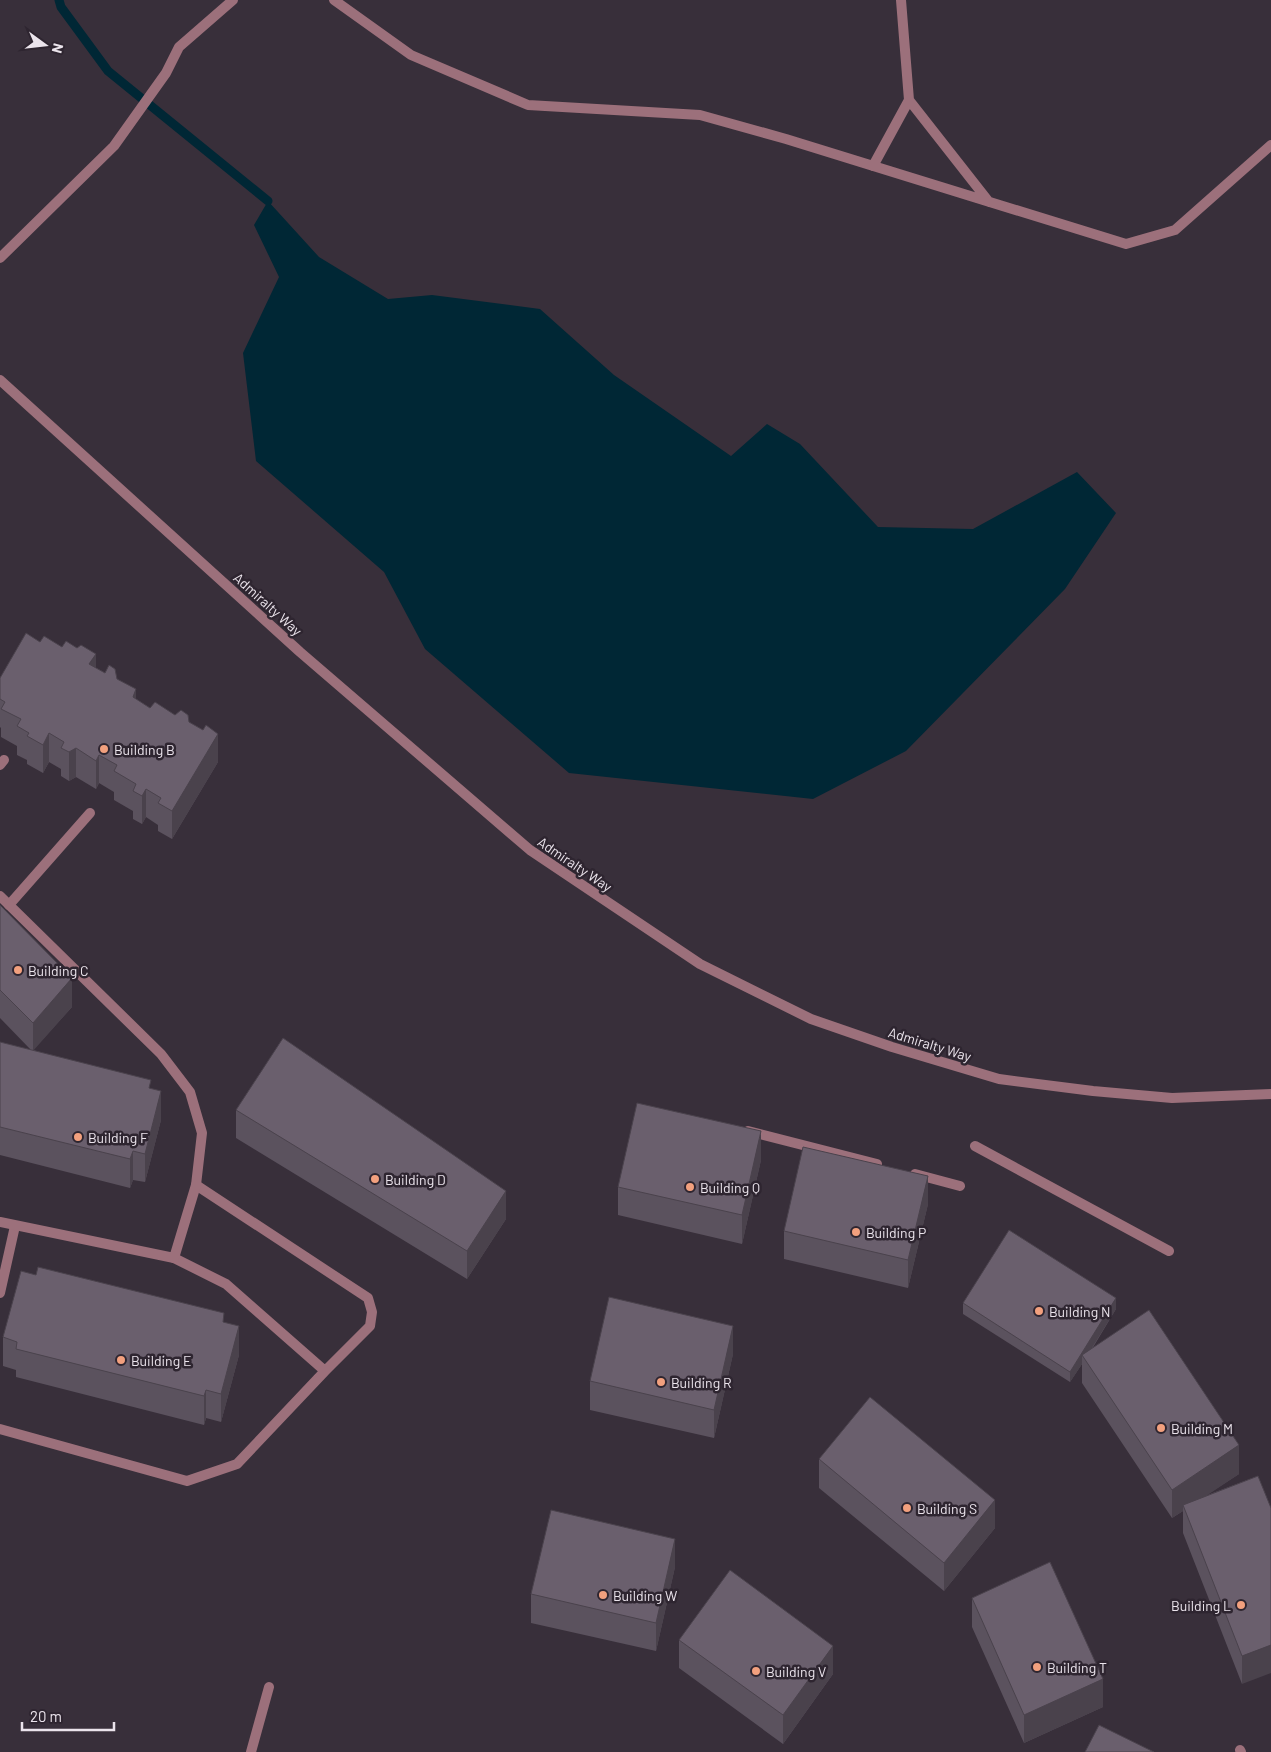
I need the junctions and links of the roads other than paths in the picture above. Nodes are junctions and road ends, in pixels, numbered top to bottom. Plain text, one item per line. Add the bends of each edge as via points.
1 (233, 0) edge
2 (334, 0) edge
3 (901, 0) edge
4 (909, 100) junction
5 (1271, 145) edge
6 (873, 166) junction
7 (989, 202) junction
8 (0, 258) edge
9 (0, 380) edge
10 (90, 813) dead end
11 (0, 896) edge
12 (9, 905) junction
13 (1271, 1094) edge
14 (740, 1129) edge
15 (975, 1146) dead end
16 (884, 1166) edge
17 (903, 1171) edge
18 (196, 1185) junction
19 (960, 1186) dead end
20 (0, 1222) edge
21 (15, 1226) junction
22 (1169, 1251) dead end
23 (174, 1258) junction
24 (0, 1293) edge
25 (325, 1371) junction
26 (0, 1429) edge
27 (269, 1687) dead end
28 (251, 1752) edge

1 - 8 street via 179,47 166,73 114,146
2 - 6 street via 411,55 528,105 700,115
3 - 4 street
4 - 6 street
4 - 7 street
5 - 7 street via 1175,230 1126,244
6 - 7 street
9 - 13 street, Admiralty Way via 300,652 530,850 700,964 811,1019 999,1078 1172,1098
10 - 12 street
11 - 12 street
12 - 18 street via 162,1054 190,1092 202,1133
14 - 16 street
15 - 22 street
17 - 19 street
18 - 23 street
18 - 25 street via 368,1298 372,1312 370,1326
20 - 21 street
21 - 23 street
21 - 24 street
23 - 25 street via 226,1284
25 - 26 street via 237,1464 187,1481
27 - 28 street

